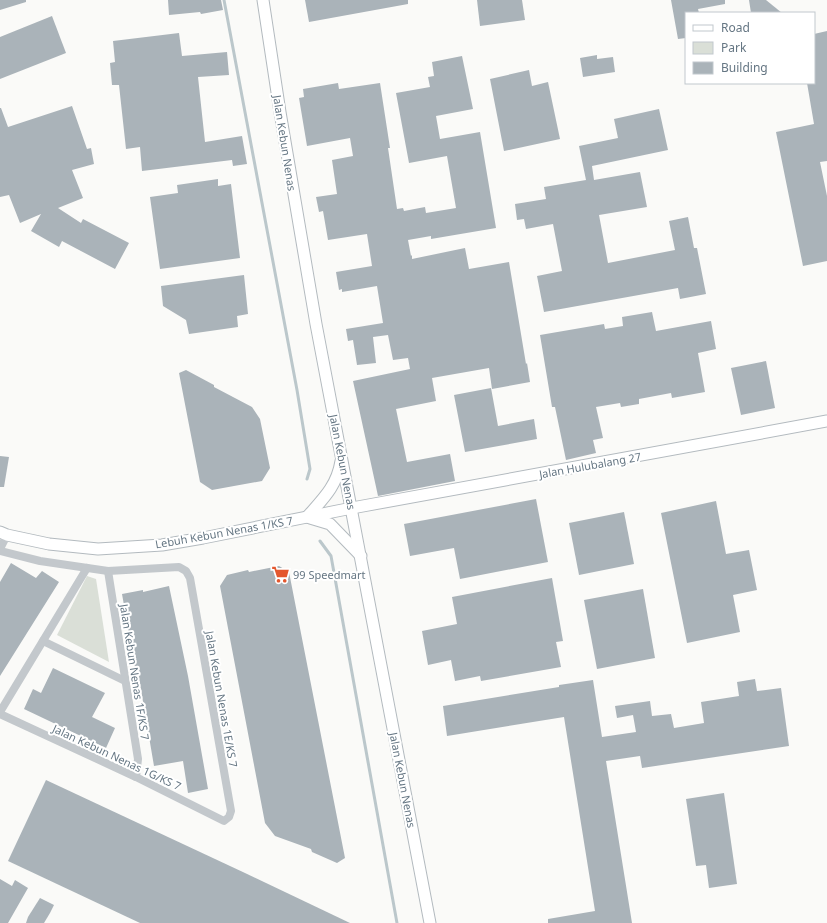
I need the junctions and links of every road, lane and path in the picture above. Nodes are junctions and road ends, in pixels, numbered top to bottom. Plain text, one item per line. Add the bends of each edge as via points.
1 (264, 0) edge
2 (827, 421) edge
3 (342, 456) junction
4 (352, 508) junction
5 (313, 516) junction
6 (3, 533) edge
7 (0, 550) edge
8 (361, 556) junction
9 (87, 568) junction
10 (108, 571) junction
11 (42, 641) junction
12 (125, 681) junction
13 (0, 713) edge
14 (136, 777) junction
15 (224, 821) joint
16 (430, 923) edge

1 - 3 street, Jalan Kebun Nenas via 305,261
2 - 4 street, Jalan Hulubalang 27
3 - 4 street, Jalan Kebun Nenas
3 - 5 street via 339,472 329,493
4 - 5 street, Lebuh Kebun Nenas 1/KS 7
4 - 8 street, Jalan Kebun Nenas
5 - 6 street, Lebuh Kebun Nenas 1/KS 7 via 162,545 124,548 98,549 50,544
5 - 8 street via 330,524
6 - 7 street
7 - 9 street via 40,561
8 - 16 street, Jalan Kebun Nenas
9 - 10 street
9 - 11 street
10 - 12 street, Jalan Kebun Nenas 1F/KS 7
10 - 15 street, Jalan Kebun Nenas 1E/KS 7 via 179,567 186,571 190,578 231,811
11 - 12 street
11 - 13 street
12 - 14 street, Jalan Kebun Nenas 1F/KS 7 via 138,759
13 - 14 street, Jalan Kebun Nenas 1G/KS 7
14 - 15 street, Jalan Kebun Nenas 1G/KS 7

